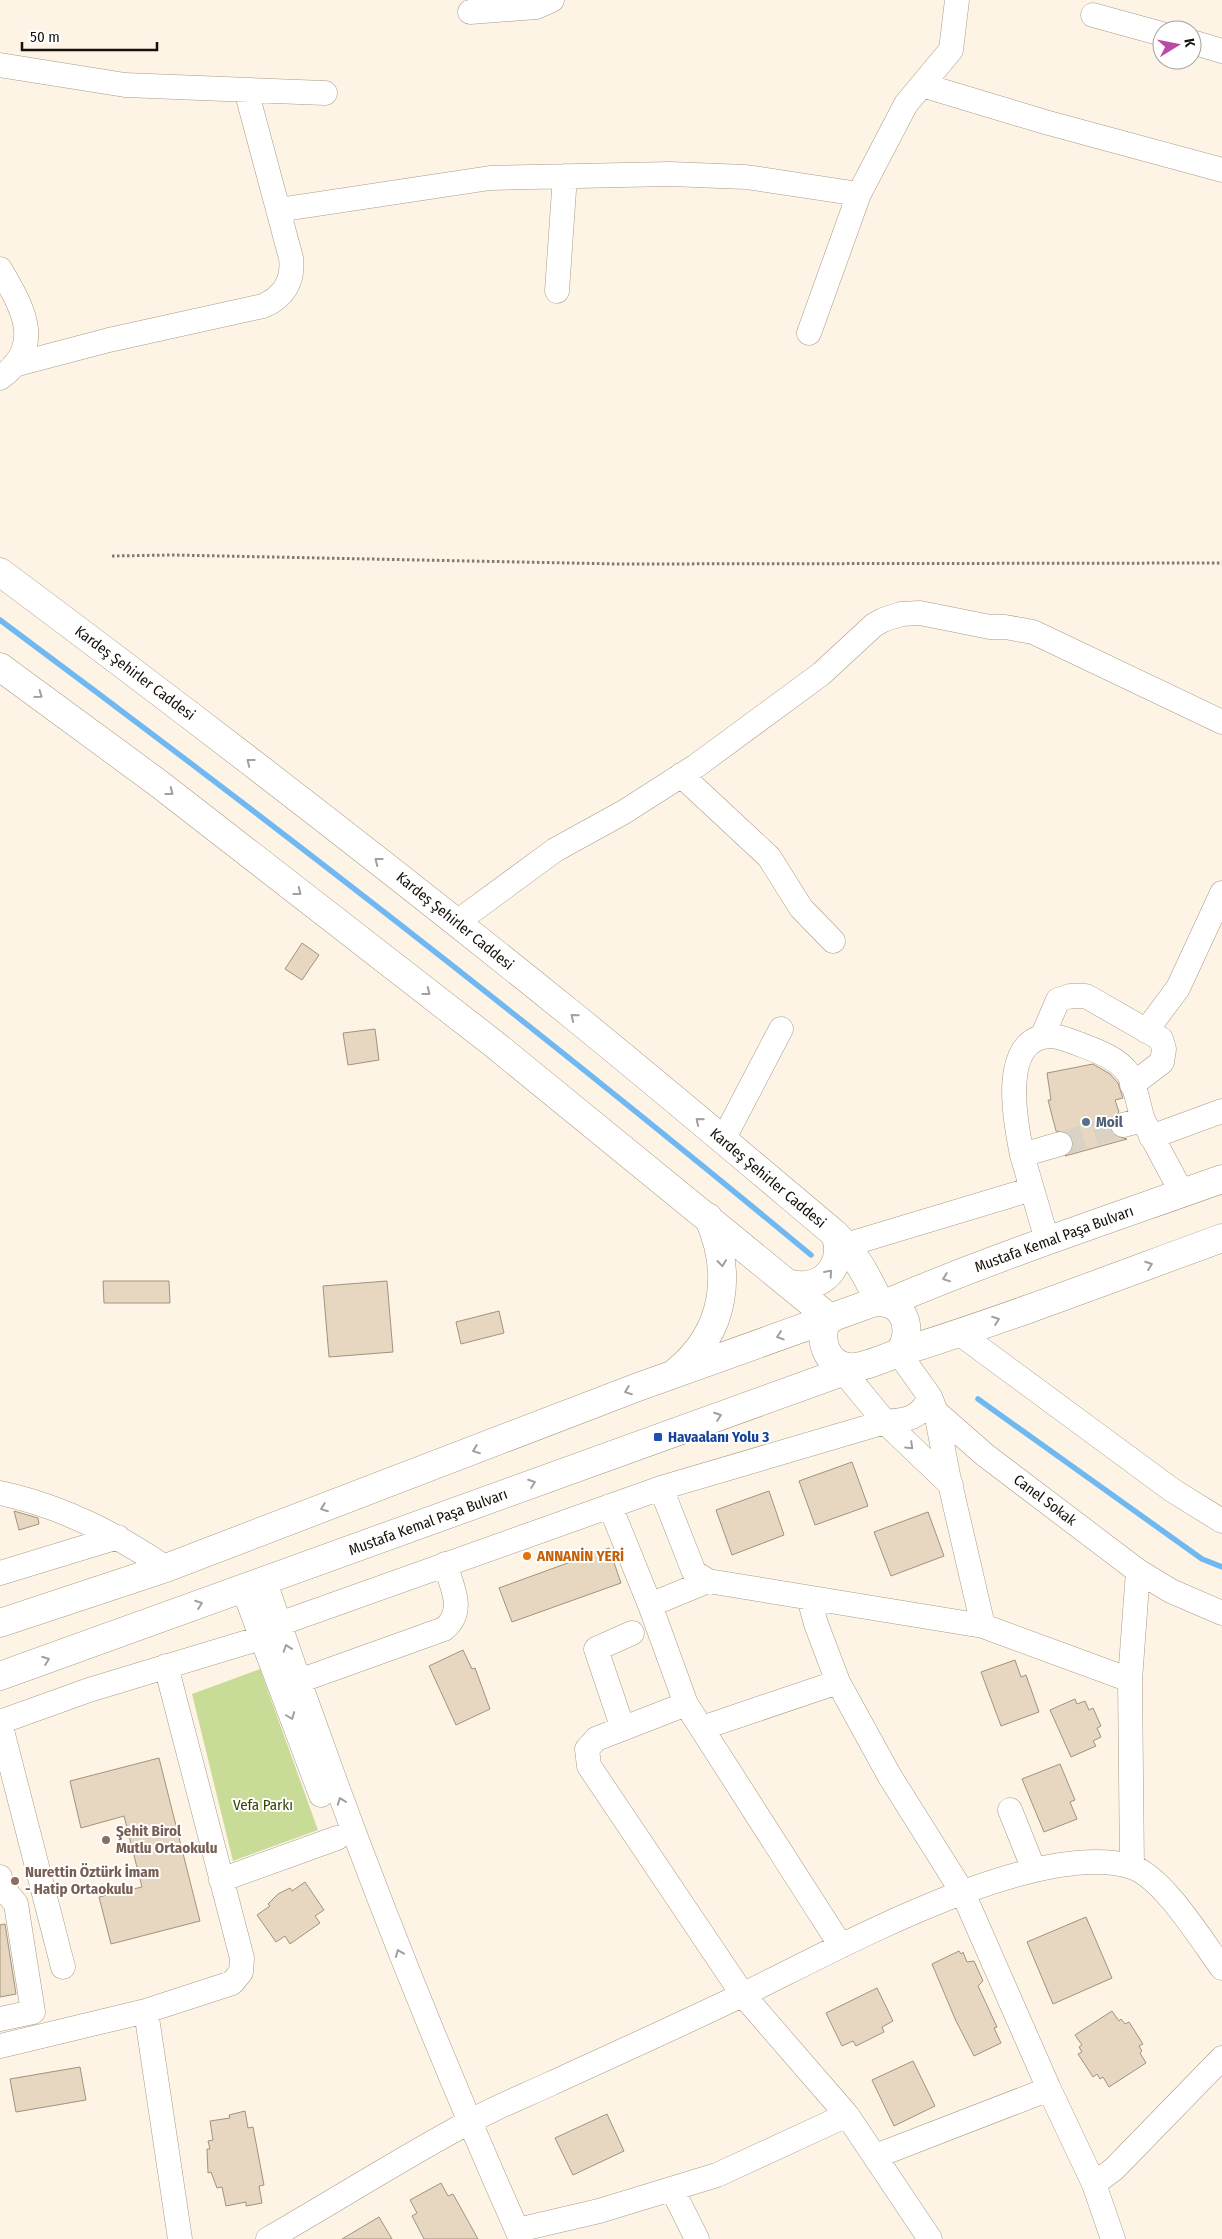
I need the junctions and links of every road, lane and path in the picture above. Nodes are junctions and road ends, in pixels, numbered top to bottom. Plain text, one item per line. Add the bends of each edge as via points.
1 (552, 0) edge
2 (957, 0) edge
3 (470, 12) dead end
4 (1093, 15) dead end
5 (1152, 31) edge
6 (1202, 45) edge
7 (1222, 51) edge
8 (0, 65) edge
9 (922, 85) junction
10 (246, 90) junction
11 (325, 94) dead end
12 (1222, 170) edge
13 (565, 176) junction
14 (859, 194) junction
15 (278, 210) junction
16 (0, 269) edge
17 (557, 291) dead end
18 (809, 333) dead end
19 (7, 372) edge
20 (112, 556) dead end
21 (1222, 563) edge
22 (0, 572) edge
23 (0, 667) edge
24 (1222, 722) edge
25 (682, 776) junction
26 (1222, 893) edge
27 (457, 922) junction
28 (832, 941) dead end
29 (781, 1029) dead end
30 (1146, 1031) junction
31 (1042, 1037) junction
32 (1132, 1085) junction
33 (1222, 1111) edge
34 (1139, 1128) junction
35 (723, 1140) junction
36 (1060, 1144) tunnel mouth
37 (1022, 1155) junction
38 (1222, 1179) edge
39 (1032, 1189) junction
40 (1182, 1193) junction
41 (708, 1217) junction
42 (1222, 1238) edge
43 (840, 1239) junction
44 (1047, 1240) junction
45 (791, 1284) junction
46 (883, 1302) junction
47 (829, 1320) junction
48 (959, 1333) junction
49 (899, 1352) junction
50 (849, 1369) junction
51 (673, 1374) junction
52 (933, 1405) junction
53 (884, 1422) junction
54 (986, 1455) junction
55 (949, 1480) junction
56 (661, 1488) junction
57 (0, 1493) edge
58 (610, 1506) junction
59 (1222, 1521) edge
60 (118, 1537) junction
61 (445, 1564) junction
62 (166, 1568) junction
63 (1138, 1571) junction
64 (0, 1573) edge
65 (708, 1581) junction
66 (254, 1585) junction
67 (809, 1598) junction
68 (650, 1605) junction
69 (1222, 1613) edge
70 (0, 1622) edge
71 (983, 1626) junction
72 (270, 1631) junction
73 (632, 1633) dead end
74 (166, 1666) junction
75 (0, 1676) edge
76 (1130, 1680) junction
77 (299, 1681) junction
78 (838, 1682) junction
79 (686, 1704) junction
80 (0, 1722) edge
81 (702, 1728) junction
82 (623, 1729) junction
83 (1010, 1810) dead end
84 (337, 1838) junction
85 (1132, 1867) junction
86 (1034, 1870) junction
87 (221, 1880) junction
88 (1, 1884) edge
89 (963, 1893) junction
90 (841, 1946) junction
91 (63, 1967) dead end
92 (1222, 1968) edge
93 (743, 1995) junction
94 (146, 2011) junction
95 (0, 2019) edge
96 (0, 2046) edge
97 (1222, 2058) edge
98 (1049, 2089) junction
99 (847, 2116) junction
100 (464, 2125) junction
101 (876, 2156) junction
102 (1094, 2184) junction
103 (672, 2189) junction
104 (283, 2235) edge
105 (516, 2236) edge
106 (180, 2239) edge
107 (697, 2239) edge
108 (930, 2239) edge
109 (1113, 2239) edge

1 - 3 street via 536,7
2 - 9 street via 951,50
4 - 5 street
6 - 7 street
8 - 10 street via 125,85
9 - 12 street
9 - 14 street via 906,104
10 - 11 street
10 - 15 street
13 - 14 street via 670,174 746,177
13 - 15 street via 490,178
13 - 17 street
14 - 18 street
15 - 19 street via 292,275 285,290 272,302 110,340
16 - 19 street via 26,319 24,348
20 - 21 path via 628,564
27 -> 22 main road, Kardeş Şehirler Caddesi
23 -> 41 main road via 166,789 494,1044
24 - 25 street via 1033,632 910,613 874,625 820,674
25 - 27 street via 555,850
25 - 28 street via 769,857 801,908
26 - 30 street via 1178,988
35 -> 27 main road, Kardeş Şehirler Caddesi
29 - 35 street
30 - 31 street via 1086,996 1078,995 1058,1000
30 - 32 street via 1161,1039 1164,1056 1162,1062
31 - 32 street via 1059,1037 1113,1059 1128,1073
31 - 37 street via 1027,1047 1013,1085
32 - 34 street
33 - 34 street
34 - 40 street
35 - 43 main road, Kardeş Şehirler Caddesi
36 - 37 street
37 - 39 street
38 - 40 main road, Mustafa Kemal Paşa Bulvarı
39 - 43 street
39 - 44 street
40 - 44 main road, Mustafa Kemal Paşa Bulvarı
41 - 45 main road
41 -> 51 main road via 720,1248 721,1298 704,1341
48 -> 42 main road
45 -> 43 main road via 816,1284 830,1274 838,1259
43 - 46 main road, Kardeş Şehirler Caddesi
44 -> 46 main road, Mustafa Kemal Paşa Bulvarı
45 - 47 main road
46 - 47 main road
46 - 49 main road via 900,1311 907,1324 906,1339
47 - 50 main road via 823,1334 826,1351 835,1362
47 -> 51 main road
48 - 49 main road
48 - 59 street via 1172,1490
49 - 50 main road
49 - 52 street, Canel Sokak
50 - 53 street
66 -> 50 main road, Mustafa Kemal Paşa Bulvarı
51 -> 62 main road
52 - 53 street via 906,1420
52 - 54 street, Canel Sokak
52 - 55 street
53 -> 55 street
53 - 56 street
54 - 55 street via 967,1455 954,1462
54 - 63 street, Canel Sokak
55 - 71 street
56 - 58 street
56 - 65 street via 694,1572
57 - 60 street via 61,1510
58 - 61 street
58 - 68 street
60 - 62 street
60 - 64 street
61 - 72 street
61 - 77 street via 457,1610 444,1629
62 - 70 main road
63 - 69 street, Canel Sokak via 1185,1598
63 - 76 street
65 - 67 street
65 - 68 street
66 - 72 street
75 -> 66 main road, Mustafa Kemal Paşa Bulvarı
67 - 71 street
67 - 78 street
68 - 79 street
71 - 76 street
72 - 74 street
77 -> 72 street
72 -> 84 street
73 - 82 street via 596,1648
74 - 80 street
74 - 87 street
76 - 85 street
100 -> 77 street via 445,2067 369,1878
78 - 81 street
78 - 89 street via 889,1775
79 - 81 street
79 - 82 street
80 - 91 street
81 - 90 street
82 - 93 street via 596,1739 587,1748 588,1766
83 - 86 street
84 - 87 street
84 - 100 street via 379,1948
85 - 86 street via 1094,1863
85 - 92 street via 1160,1884
86 - 89 street
87 - 94 street via 242,1958 241,1972 232,1983
88 - 95 street via 16,1904 33,2012
89 - 90 street
89 - 98 street
90 - 93 street
93 - 99 street
93 - 100 street
94 - 96 street
94 - 106 street
97 - 102 street via 1114,2169
98 - 101 street
98 - 102 street
99 - 101 street
99 - 103 street via 717,2175
100 - 104 street
100 - 105 street
101 - 108 street
102 - 109 street
103 - 105 street
103 - 107 street

